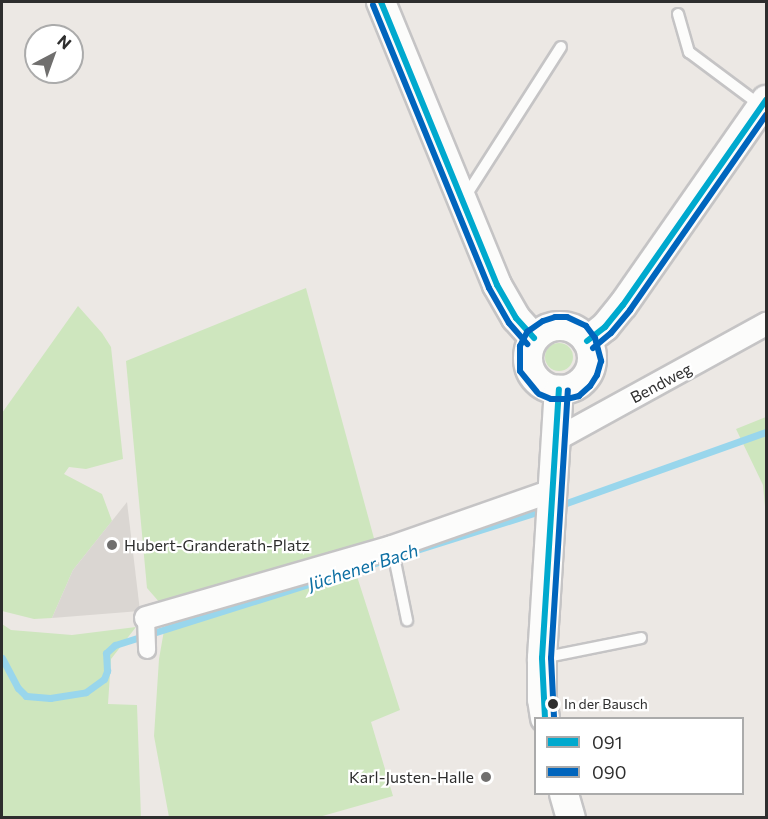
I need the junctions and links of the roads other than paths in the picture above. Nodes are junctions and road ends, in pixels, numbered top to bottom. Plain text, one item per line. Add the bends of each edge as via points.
1 (381, 2) edge
2 (678, 14) dead end
3 (561, 47) dead end
4 (764, 103) edge
5 (463, 199) junction
6 (766, 324) edge
7 (534, 338) junction
8 (588, 341) junction
9 (559, 390) junction
10 (555, 440) junction
11 (551, 501) junction
12 (393, 556) junction
13 (407, 620) dead end
14 (146, 623) joint
15 (641, 638) dead end
16 (147, 650) dead end
17 (542, 658) junction
18 (545, 717) edge
19 (564, 795) edge
20 (571, 818) edge

1 - 5 street
2 - 4 lane via 689,52
3 - 5 lane
4 - 8 street via 623,305
5 - 7 street via 506,302
6 - 10 street, Bendweg
7 - 8 street via 547,329 564,326
7 - 9 street via 529,348 530,369 543,386
8 - 9 street via 589,372 573,388
9 - 10 street
10 - 11 street
11 - 12 street
11 - 17 street
12 - 13 lane
12 - 14 street
14 - 16 street
15 - 17 lane
17 - 18 street
19 - 20 street

